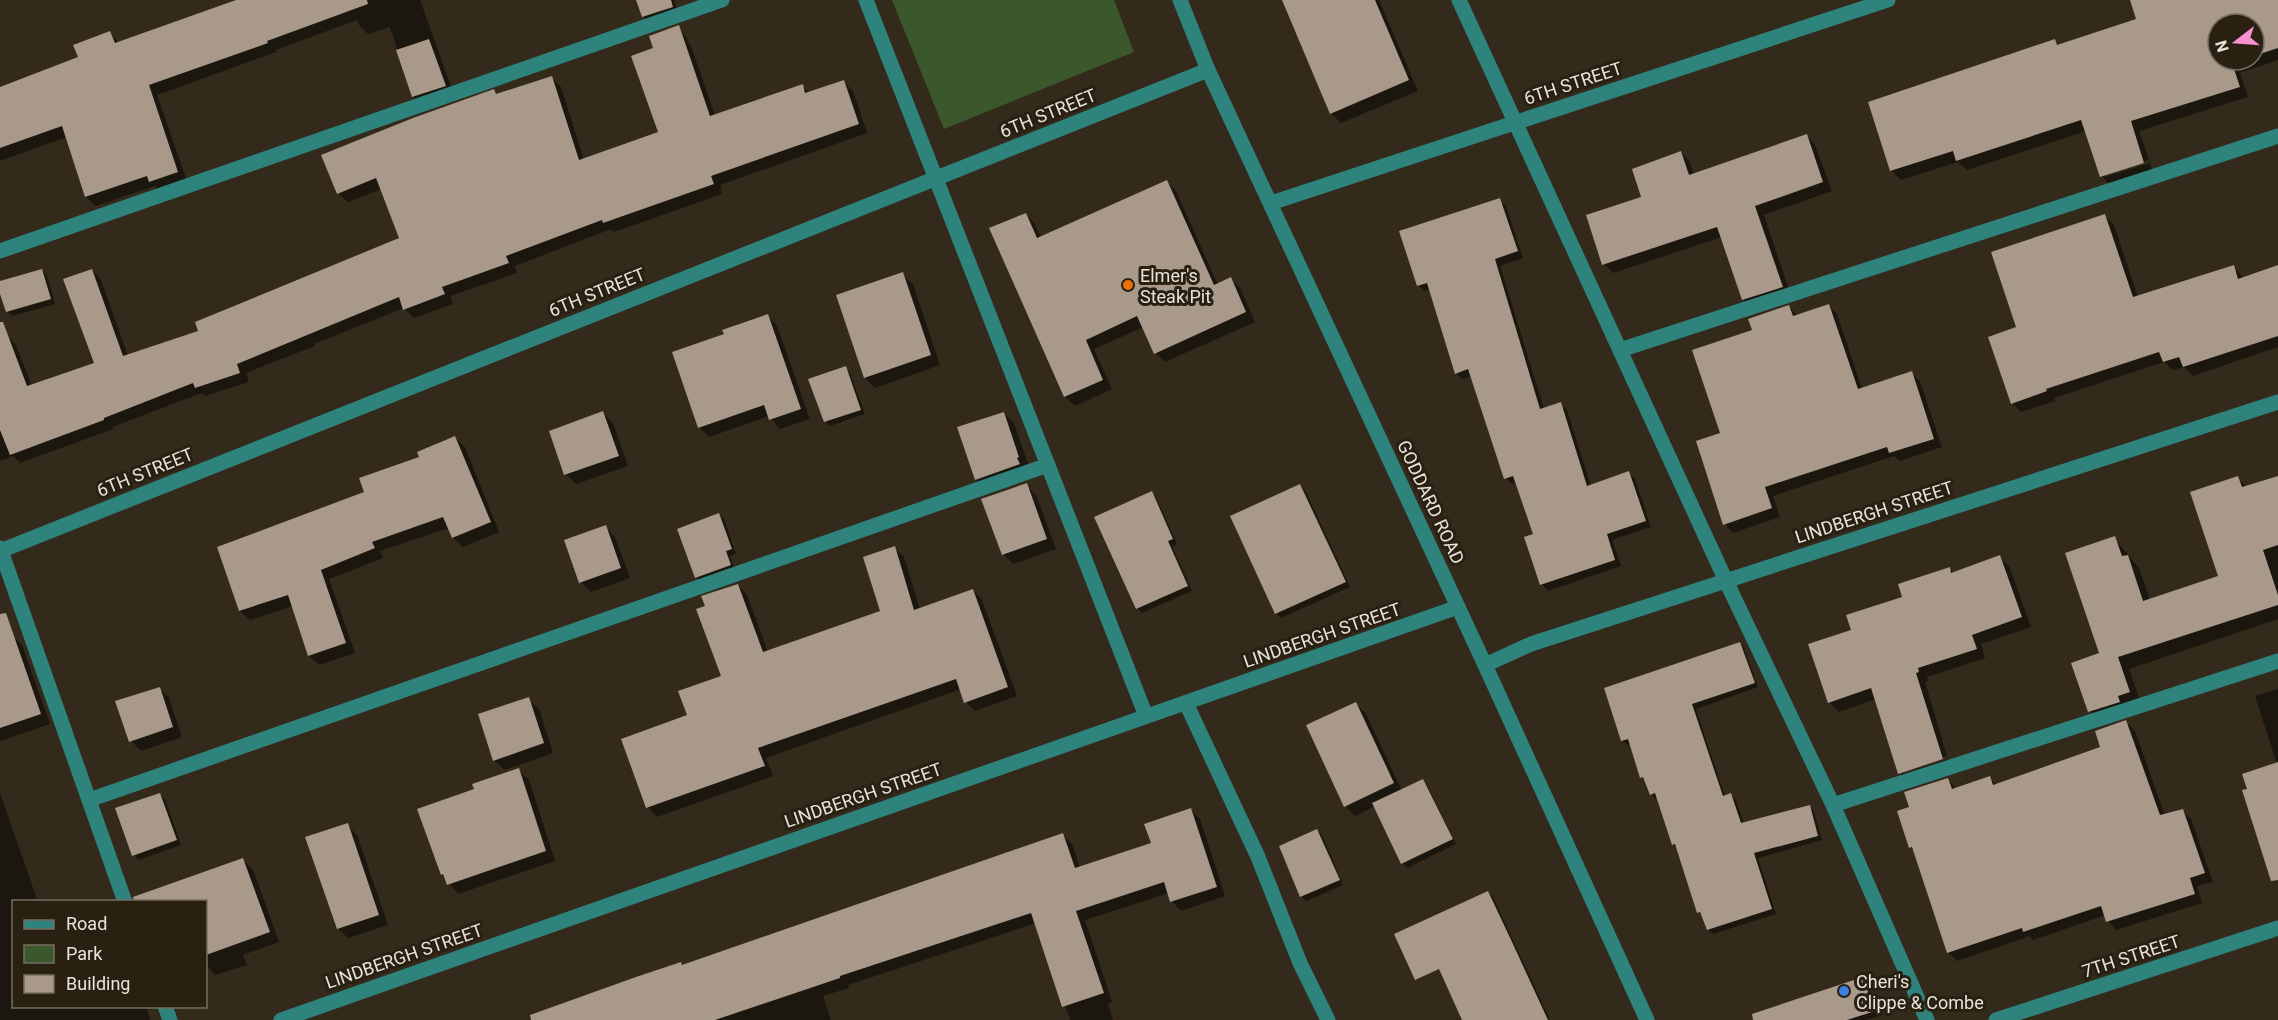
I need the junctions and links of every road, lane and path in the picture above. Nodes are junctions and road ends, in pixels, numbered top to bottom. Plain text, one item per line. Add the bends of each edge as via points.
1 (722, 0) edge
2 (866, 0) edge
3 (1180, 0) edge
4 (1459, 0) edge
5 (1888, 0) edge
6 (1208, 70) junction
7 (1516, 122) junction
8 (2278, 136) edge
9 (936, 178) junction
10 (1271, 203) junction
11 (0, 251) edge
12 (1620, 350) junction
13 (2278, 402) edge
14 (1048, 465) junction
15 (0, 550) edge
16 (1726, 581) junction
17 (1458, 607) junction
18 (2278, 661) edge
19 (1485, 665) junction
20 (1186, 703) junction
21 (1146, 716) junction
22 (89, 800) junction
23 (1833, 805) junction
24 (124, 900) edge
25 (2278, 928) edge
26 (281, 1020) edge
27 (1328, 1020) edge
28 (1647, 1020) edge
29 (1928, 1020) edge
30 (1996, 1020) edge

1 - 11 street
2 - 9 street
3 - 6 street, GODDARD ROAD
4 - 7 street
5 - 7 street, 6TH STREET
6 - 9 street, 6TH STREET
6 - 10 street, GODDARD ROAD
7 - 10 street, 6TH STREET
7 - 12 street
8 - 12 street
9 - 14 street
9 - 15 street, 6TH STREET
10 - 17 street, GODDARD ROAD
12 - 16 street
13 - 16 street, LINDBERGH STREET
14 - 21 street
14 - 22 street
15 - 22 street
16 - 19 street, LINDBERGH STREET via 1531,644
16 - 23 street
17 - 19 street, GODDARD ROAD
17 - 20 street, LINDBERGH STREET
18 - 23 street
19 - 28 street, GODDARD ROAD
20 - 21 street, LINDBERGH STREET
20 - 27 street via 1258,856 1300,963
21 - 26 street, LINDBERGH STREET
22 - 24 street
23 - 29 street
25 - 30 street, 7TH STREET

